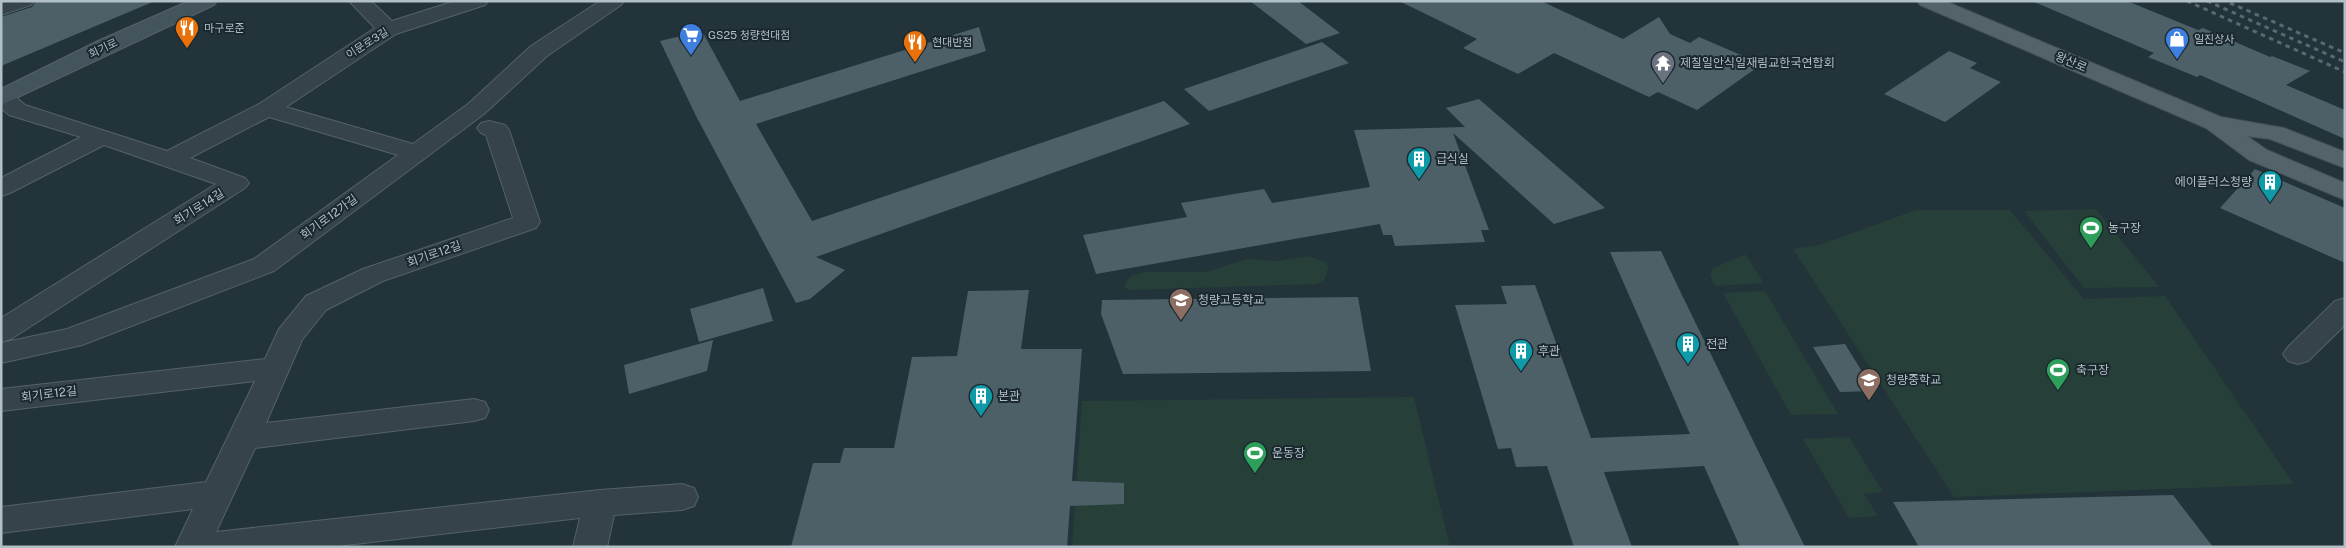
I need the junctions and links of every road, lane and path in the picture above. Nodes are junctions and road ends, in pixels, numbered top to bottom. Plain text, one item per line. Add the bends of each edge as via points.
1 (24, 1) edge
2 (207, 1) edge
3 (359, 1) edge
4 (478, 1) edge
5 (614, 1) edge
6 (1927, 1) edge
7 (1, 9) edge
8 (388, 29) junction
9 (2, 97) edge
10 (267, 109) junction
11 (2214, 123) junction
12 (471, 125) junction
13 (102, 136) junction
14 (418, 152) junction
15 (170, 159) junction
16 (2345, 161) edge
17 (1, 188) edge
18 (2345, 192) edge
19 (2345, 308) edge
20 (1, 332) edge
21 (1, 353) edge
22 (2298, 354) dead end
23 (276, 368) junction
24 (1, 400) edge
25 (474, 410) dead end
26 (244, 437) junction
27 (218, 493) junction
28 (682, 497) dead end
29 (600, 503) junction
30 (1, 520) edge
31 (192, 547) edge
32 (204, 547) edge
33 (590, 547) edge

1 - 7 street
2 - 9 main road, 회기로
3 - 8 street
4 - 8 street, 이문로3길
5 - 12 street, 회기로12가길 via 539,51 476,109
6 - 11 main road, 왕산로
8 - 10 street, 이문로3길
9 - 13 street, 회기로14길 via 17,110
10 - 14 street
10 - 15 street, 이문로3길
11 - 16 main road, 왕산로 via 2275,133
11 - 18 main road, 왕산로 via 2258,155
12 - 14 street, 회기로12가길
12 - 23 street, 회기로12길 via 497,130 527,222 373,275 316,303 289,336
13 - 15 street, 회기로14길
13 - 17 street
14 - 21 street, 회기로12가길 via 264,265 72,338
15 - 20 street, 회기로14길 via 236,183
19 - 22 street
23 - 24 street, 회기로12길
23 - 26 street, 회기로12길
25 - 26 street
26 - 27 street, 회기로12길
27 - 30 street
27 - 31 street, 회기로12길
28 - 29 street
29 - 32 street
29 - 33 street

